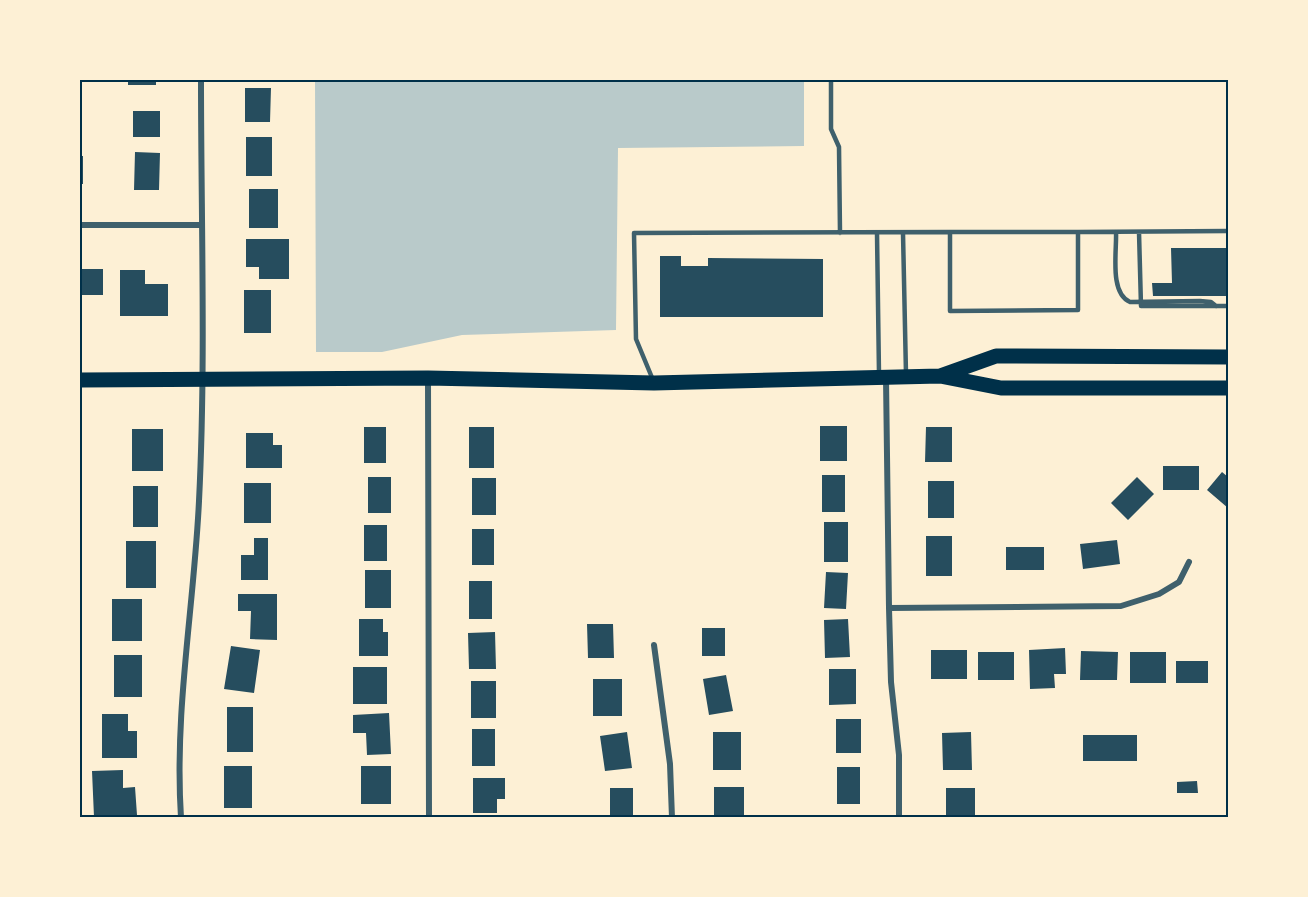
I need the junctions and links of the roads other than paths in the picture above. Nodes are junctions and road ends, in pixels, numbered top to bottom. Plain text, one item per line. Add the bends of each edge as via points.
1 (201, 80) edge
2 (831, 80) edge
3 (80, 225) edge
4 (201, 225) junction
5 (1228, 231) edge
6 (950, 232) junction
7 (1078, 232) junction
8 (1116, 232) junction
9 (1139, 232) junction
10 (840, 233) junction
11 (877, 233) junction
12 (903, 233) junction
13 (1140, 302) junction
14 (1228, 306) edge
15 (1228, 357) edge
16 (883, 376) junction
17 (906, 376) junction
18 (940, 376) junction
19 (428, 378) junction
20 (203, 379) junction
21 (80, 380) edge
22 (654, 383) junction
23 (1228, 388) edge
24 (1189, 562) dead end
25 (889, 608) junction
26 (654, 645) dead end
27 (181, 818) edge
28 (429, 818) edge
29 (672, 818) edge
30 (899, 818) edge

1 - 4 street
2 - 10 lane via 831,129 839,147
3 - 4 street
4 - 20 street
5 - 9 lane
6 - 7 lane
6 - 7 lane via 950,311 1078,310
6 - 12 lane
7 - 8 lane
8 - 9 lane
8 - 13 lane via 1120,295 1130,302
9 - 13 lane
10 - 11 lane
10 - 22 lane via 634,233 636,339
11 - 12 lane
11 - 16 lane
12 - 17 lane
13 - 14 lane via 1200,301
15 - 18 main road via 996,356
16 - 17 main road
16 - 22 main road
16 - 25 street
17 - 18 main road
18 - 23 main road via 1001,388
19 - 20 main road
19 - 22 main road
19 - 28 street
20 - 21 main road
20 - 27 street via 197,542 179,726
24 - 25 street via 1179,582 1159,594 1121,606
25 - 30 street
26 - 29 street via 670,764

